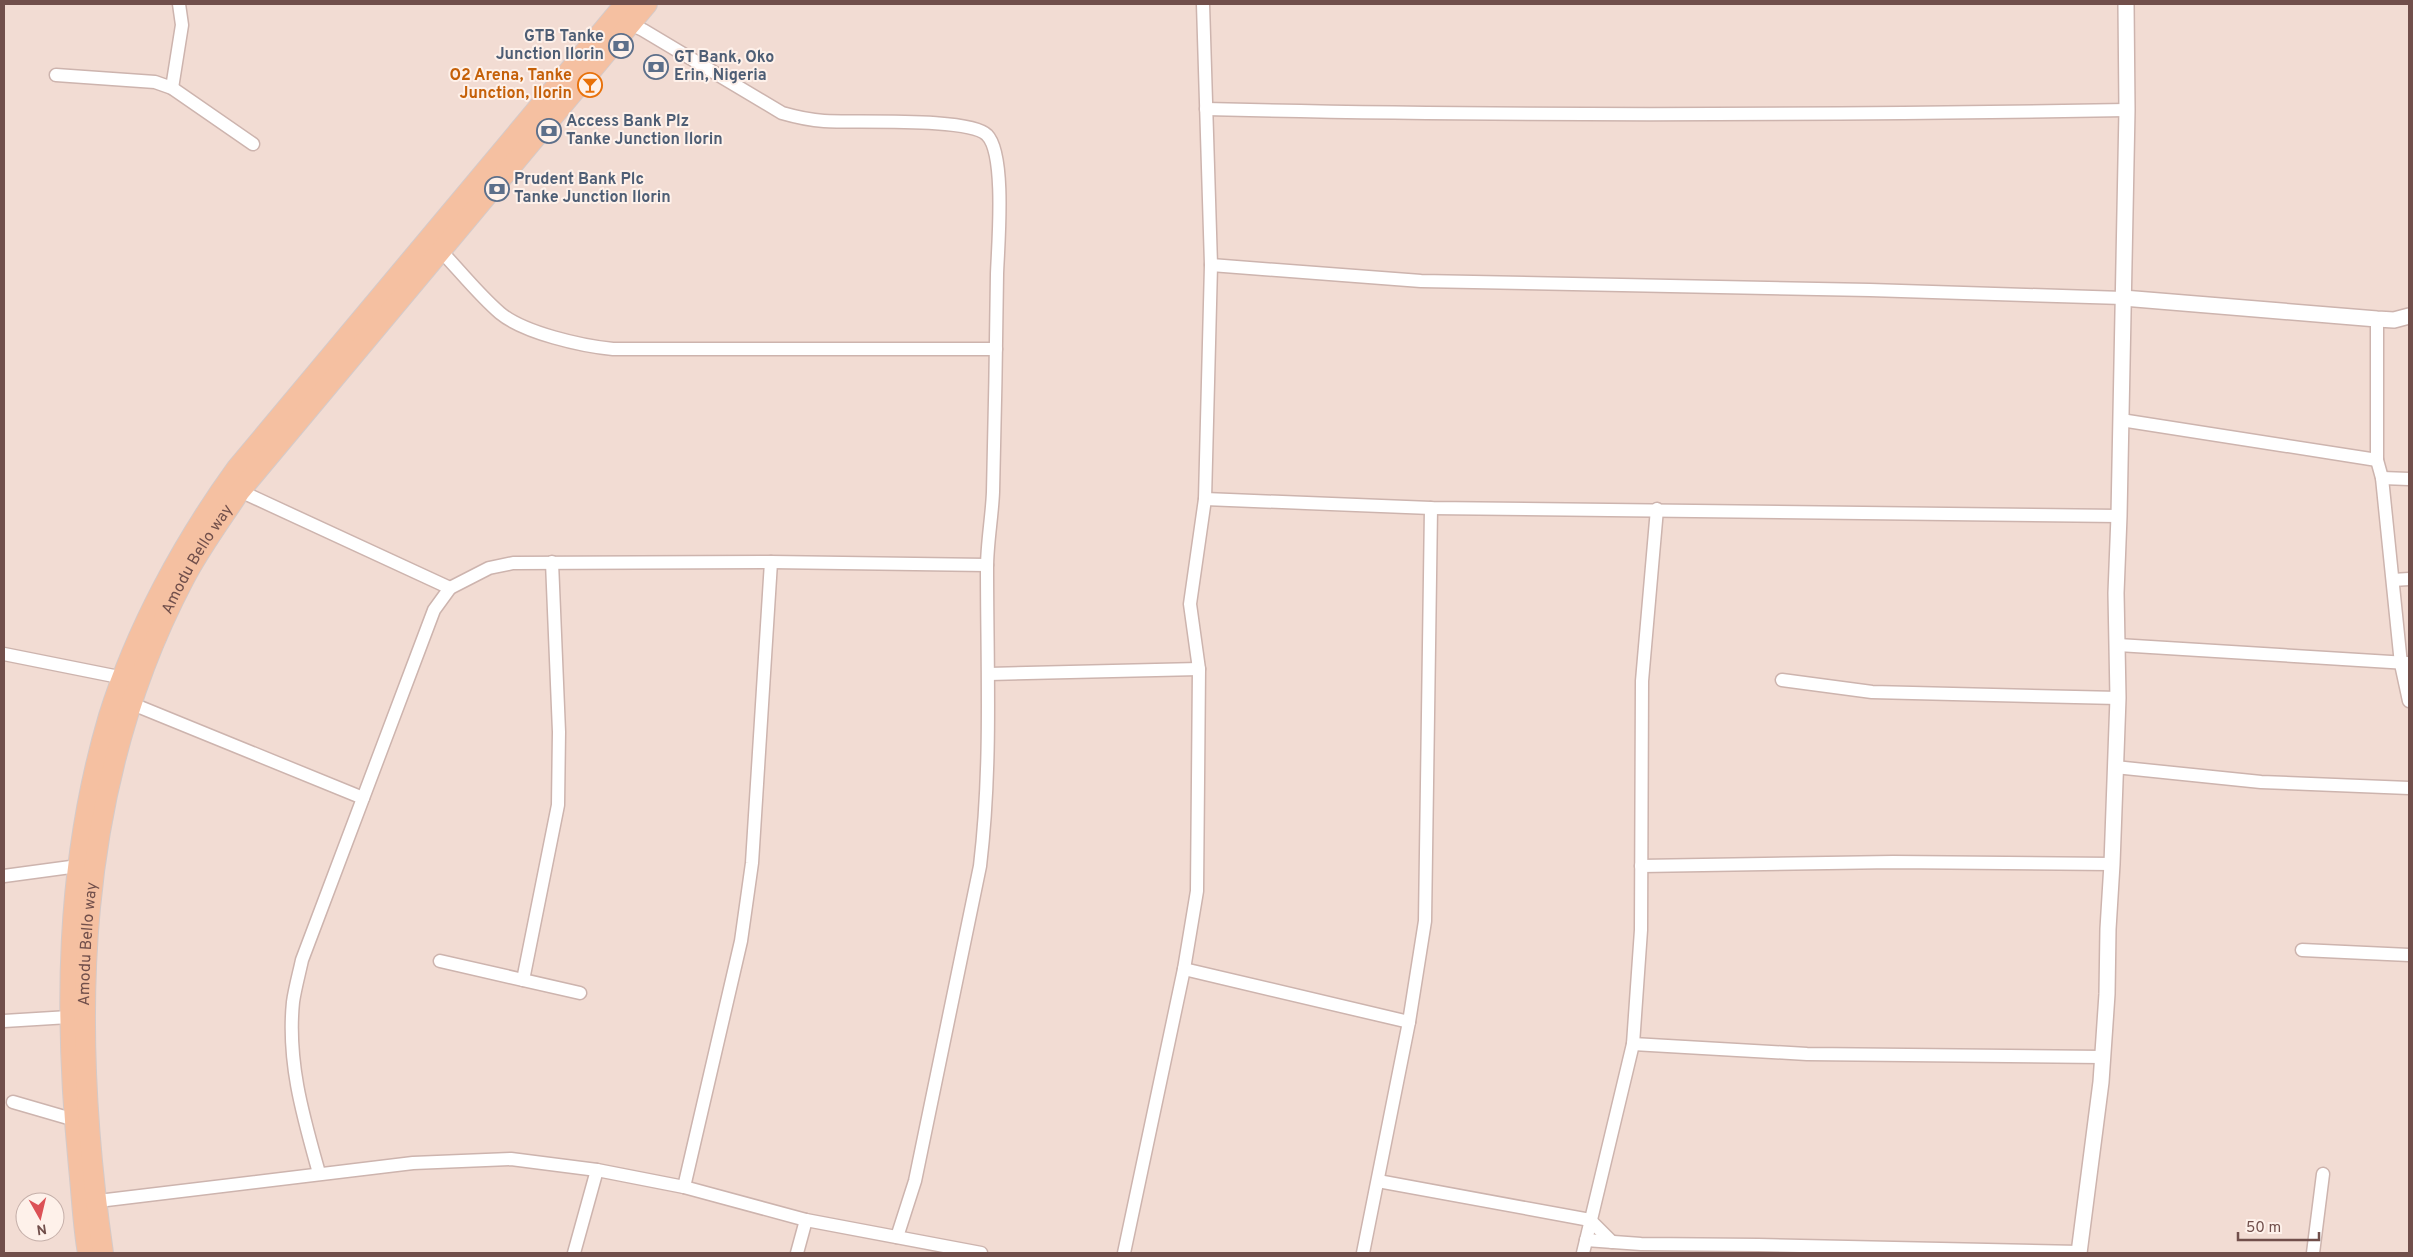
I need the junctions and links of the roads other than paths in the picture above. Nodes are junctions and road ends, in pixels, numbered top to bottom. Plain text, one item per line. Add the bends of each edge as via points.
1 (179, 4) edge
2 (1203, 4) edge
3 (2126, 4) edge
4 (627, 11) edge
5 (56, 75) dead end
6 (172, 88) junction
7 (1206, 109) junction
8 (2128, 110) junction
9 (253, 144) dead end
10 (441, 251) junction
11 (1211, 265) junction
12 (2123, 298) junction
13 (2409, 316) edge
14 (2377, 319) junction
15 (996, 349) junction
16 (2121, 420) junction
17 (2377, 460) junction
18 (2382, 478) junction
19 (2409, 479) edge
20 (240, 491) junction
21 (1205, 499) junction
22 (1431, 508) junction
23 (1657, 509) junction
24 (2120, 516) junction
25 (552, 562) junction
26 (770, 562) junction
27 (987, 565) junction
28 (2409, 579) edge
29 (2393, 580) junction
30 (450, 588) junction
31 (2118, 644) junction
32 (4, 654) edge
33 (2405, 663) edge
34 (1199, 669) junction
35 (988, 674) junction
36 (124, 678) junction
37 (1782, 680) dead end
38 (2118, 698) junction
39 (2409, 701) edge
40 (130, 703) junction
41 (2115, 767) junction
42 (2409, 788) edge
43 (363, 798) junction
44 (2112, 864) junction
45 (78, 866) junction
46 (1641, 866) junction
47 (4, 876) edge
48 (2302, 950) dead end
49 (2409, 955) edge
50 (440, 961) dead end
51 (1184, 969) junction
52 (524, 980) junction
53 (580, 993) dead end
54 (69, 1017) junction
55 (4, 1021) edge
56 (1409, 1022) junction
57 (1633, 1044) junction
58 (2102, 1057) junction
59 (13, 1102) dead end
60 (74, 1120) junction
61 (596, 1170) junction
62 (319, 1173) junction
63 (2323, 1174) dead end
64 (1378, 1181) junction
65 (684, 1187) junction
66 (89, 1202) junction
67 (806, 1220) junction
68 (1590, 1220) junction
69 (897, 1237) junction
70 (1586, 1240) junction
71 (1612, 1242) junction
72 (88, 1253) edge
73 (103, 1253) edge
74 (574, 1253) edge
75 (797, 1253) edge
76 (981, 1253) edge
77 (1124, 1253) edge
78 (1363, 1253) edge
79 (1582, 1253) edge
80 (2079, 1253) edge
81 (2313, 1253) edge

1 - 6 street via 182,25
2 - 7 street
3 - 8 street
4 - 10 main road, Amodu Bello way
4 - 15 street via 782,113 800,118 965,126 985,132 993,141 998,163
4 - 36 main road, Amodu Bello way via 227,481 174,566
5 - 6 street via 148,80
6 - 9 street
7 - 8 street via 1564,114
7 - 11 street
8 - 12 street
10 - 15 street via 501,314 565,341 588,346 613,349
10 - 20 main road, Amodu Bello way
11 - 12 street via 1421,281
11 - 21 street
12 - 14 street
12 - 16 street
13 - 14 street via 2394,320
14 - 17 street
15 - 27 street via 992,516
16 - 17 street
16 - 24 street
17 - 18 street
18 - 19 street
18 - 29 street
20 - 30 street
20 - 40 main road, Amodu Bello way via 184,578
21 - 22 street
21 - 34 street via 1190,604
22 - 23 street
22 - 56 street via 1425,922
23 - 24 street
23 - 46 street via 1642,680
24 - 31 street via 2116,593
25 - 26 street
25 - 30 street via 489,568
25 - 52 street via 559,732 558,805
26 - 27 street
26 - 65 street via 752,863 741,942
27 - 35 street
28 - 29 street
29 - 33 street
30 - 43 street via 434,610
31 - 33 street
31 - 38 street
32 - 36 street
33 - 39 street
34 - 35 street
34 - 51 street via 1197,890
35 - 69 street via 987,789 980,866 915,1181
36 - 45 main road, Amodu Bello way via 110,716 92,786
37 - 38 street via 1872,692
38 - 41 street
40 - 43 street
40 - 66 main road, Amodu Bello way via 112,766 86,937
41 - 42 street via 2260,782
41 - 44 street
43 - 62 street via 302,960 293,1001 291,1050 297,1096
44 - 46 street via 1893,862
44 - 58 street
45 - 47 street
45 - 54 main road, Amodu Bello way via 69,960
46 - 57 street via 1641,930
48 - 49 street
50 - 52 street
51 - 56 street
51 - 77 street
52 - 53 street
54 - 55 street
54 - 60 main road, Amodu Bello way
56 - 64 street
57 - 58 street via 1807,1054
57 - 68 street
58 - 80 street via 2094,1150
59 - 60 street
60 - 66 main road, Amodu Bello way
61 - 62 street via 511,1159 414,1163
61 - 65 street
61 - 74 street
62 - 66 street
63 - 81 street
64 - 68 street
64 - 78 street
65 - 67 street
66 - 72 main road, Amodu Bello way
66 - 73 main road, Amodu Bello way
67 - 69 street
67 - 75 street
68 - 70 street
68 - 71 street
69 - 76 street
70 - 71 street
70 - 79 street
71 - 80 street

